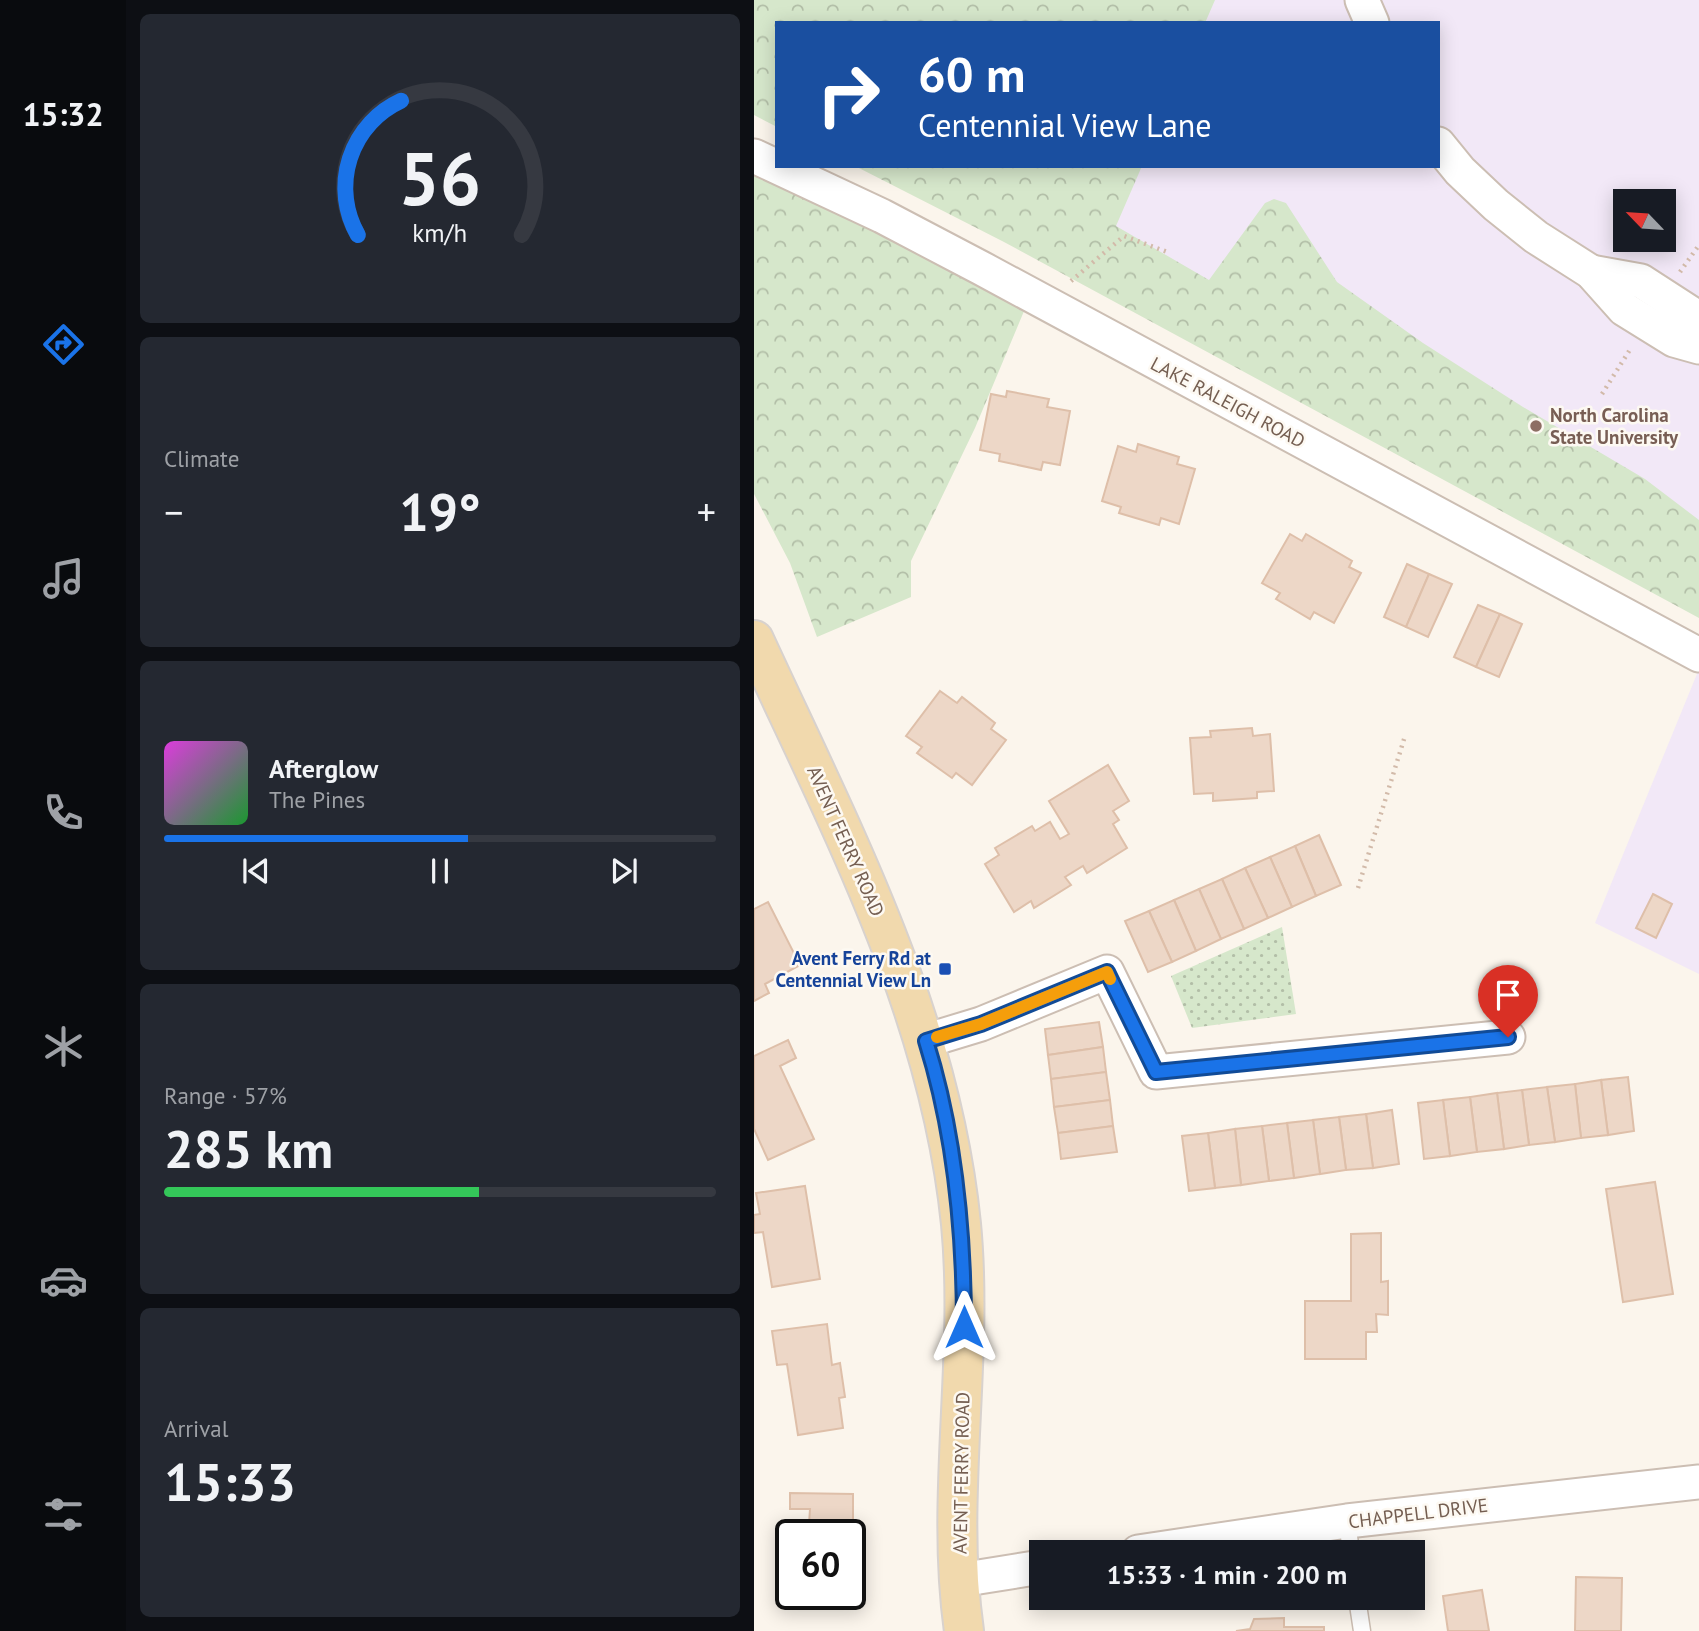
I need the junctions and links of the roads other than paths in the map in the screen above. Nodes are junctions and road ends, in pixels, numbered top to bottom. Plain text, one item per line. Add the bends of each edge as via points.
1 (1362, 0) edge
2 (1371, 21) edge
3 (1440, 146) edge
4 (754, 156) edge
5 (775, 166) edge
6 (780, 168) edge
7 (1591, 272) junction
8 (1699, 321) edge
9 (1699, 347) edge
10 (754, 640) edge
11 (1699, 655) edge
12 (1508, 1037) dead end
13 (926, 1041) junction
14 (1699, 1482) edge
15 (1349, 1537) edge
16 (1307, 1540) edge
17 (1029, 1569) edge
18 (960, 1580) junction
19 (1359, 1610) edge
20 (964, 1631) edge
21 (1362, 1631) edge

1 - 2 street
3 - 7 street via 1496,205
4 - 5 street, LAKE RALEIGH ROAD
6 - 11 street, LAKE RALEIGH ROAD via 882,216
7 - 8 street via 1641,281
7 - 9 street via 1624,309 1674,340
10 - 13 main road, AVENT FERRY ROAD via 885,927
12 - 13 street via 1156,1072 1107,972 981,1024
13 - 18 main road, AVENT FERRY ROAD via 954,1169 963,1259
14 - 15 street, CHAPPELL DRIVE
15 - 16 street, CHAPPELL DRIVE
17 - 18 street
18 - 20 main road, AVENT FERRY ROAD
19 - 21 lane

